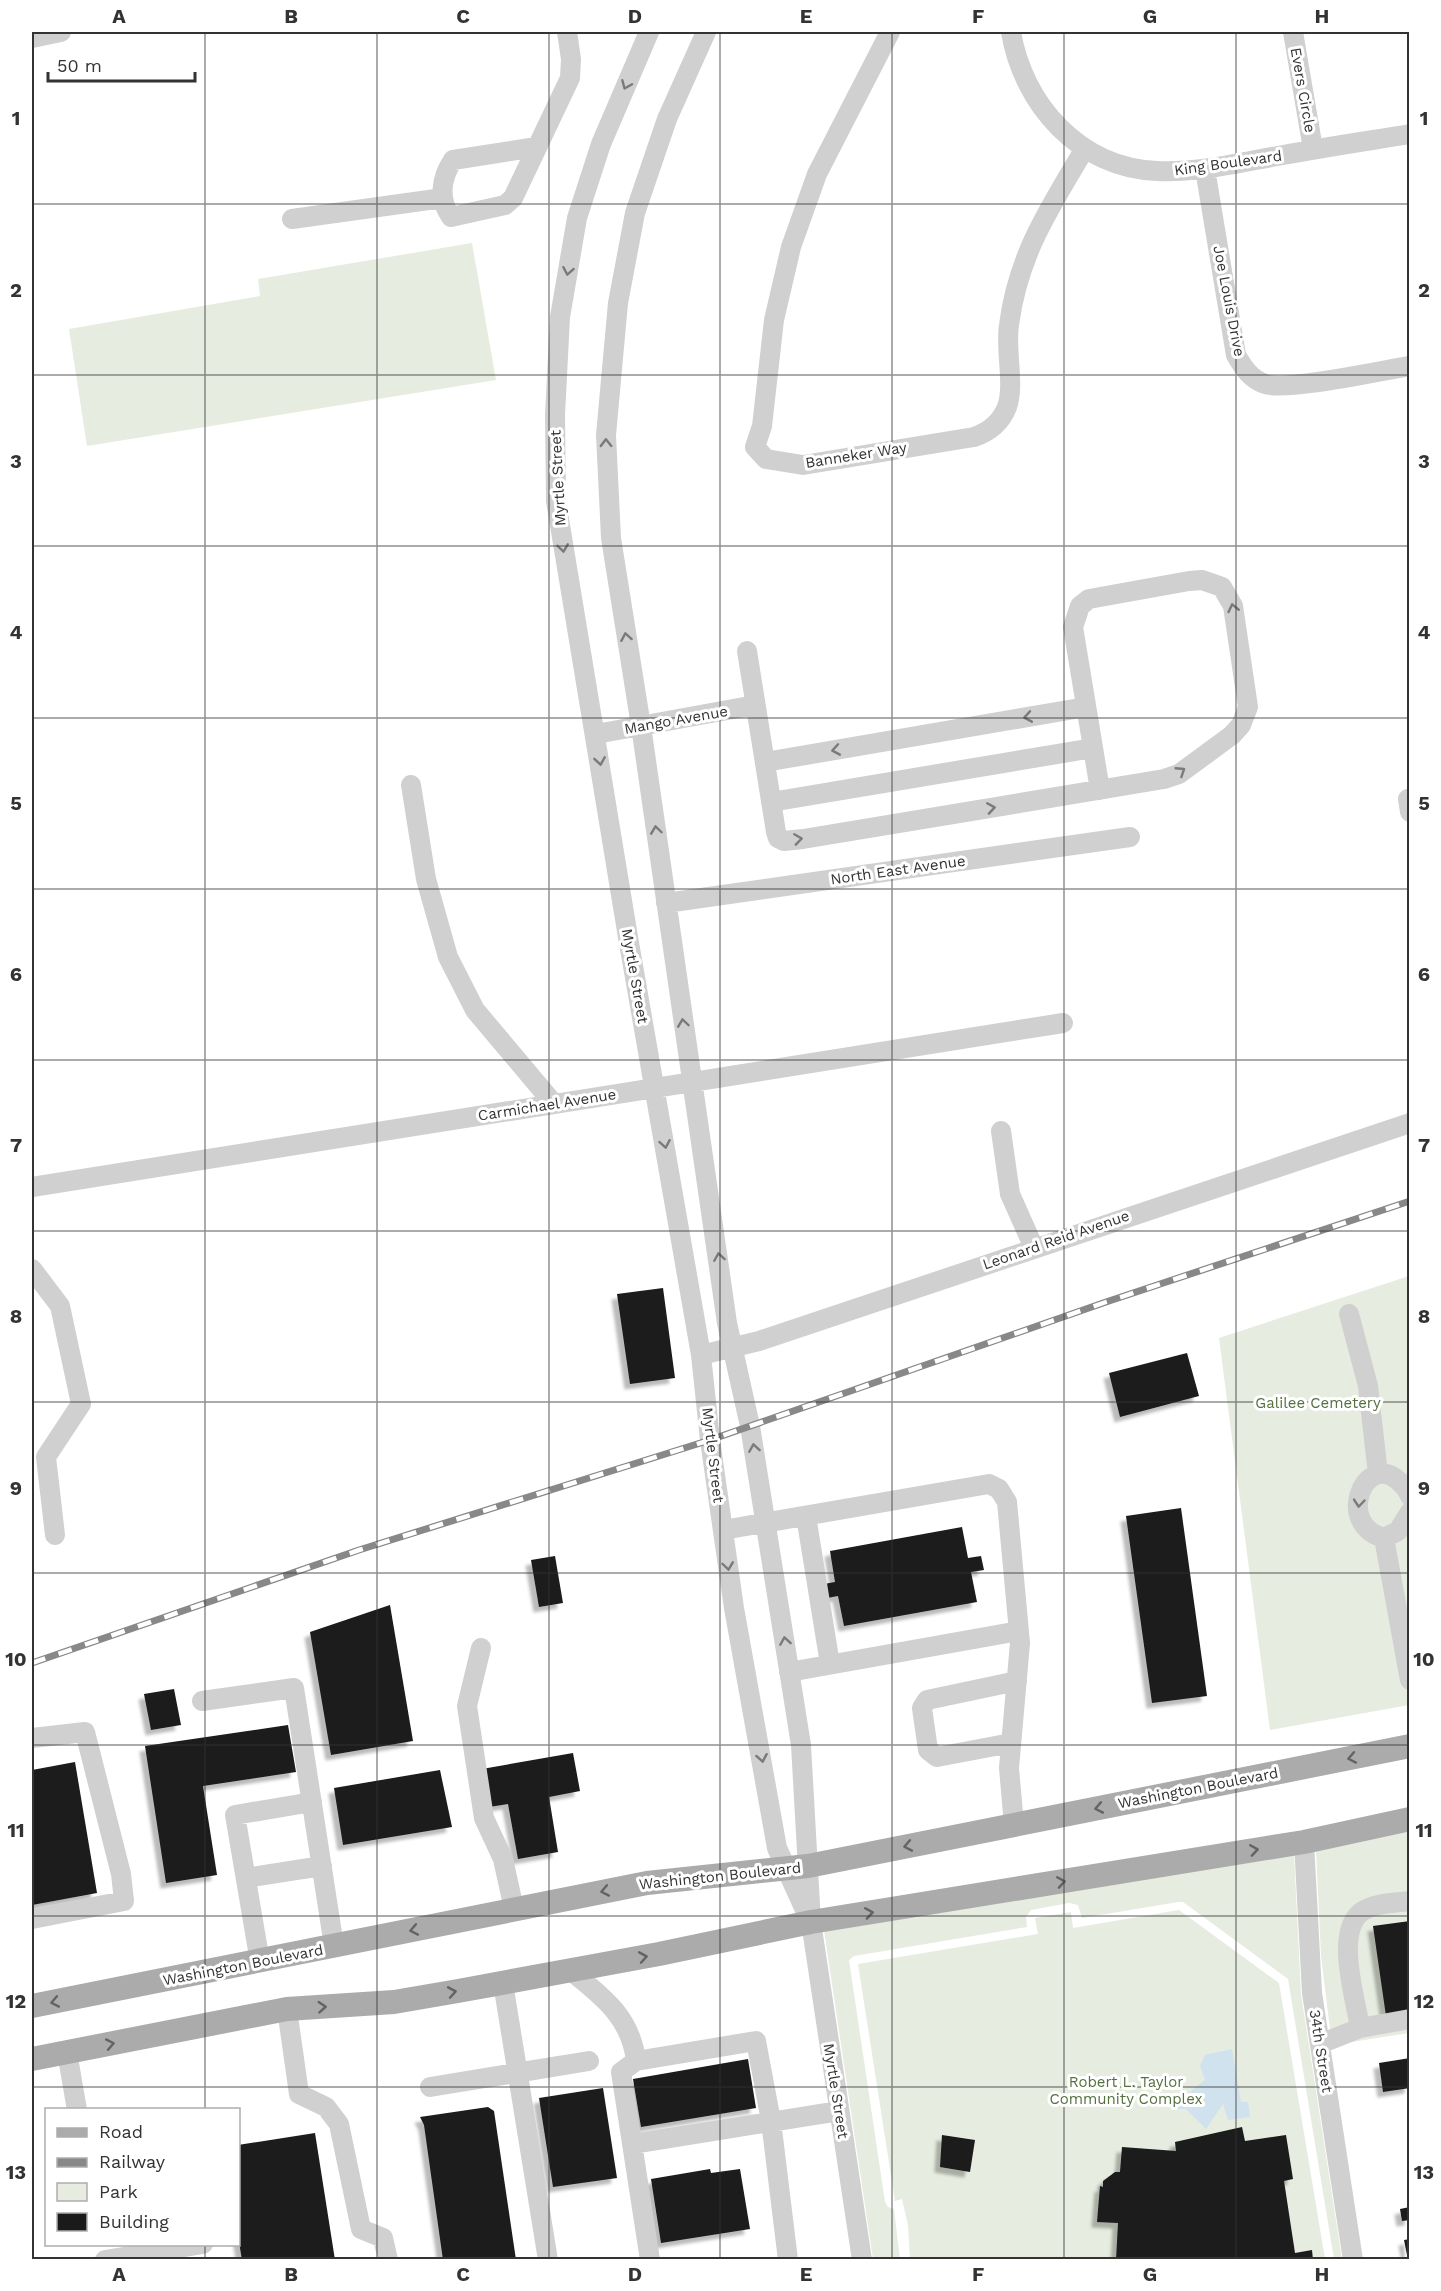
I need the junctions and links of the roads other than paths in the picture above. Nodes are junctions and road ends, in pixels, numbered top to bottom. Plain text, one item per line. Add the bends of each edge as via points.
1 (61, 32) edge
2 (567, 32) edge
3 (649, 32) edge
4 (706, 32) edge
5 (890, 32) edge
6 (1011, 32) edge
7 (1293, 32) edge
8 (32, 38) edge
9 (1410, 134) edge
10 (537, 147) junction
11 (1313, 149) junction
12 (1084, 150) junction
13 (1205, 169) junction
14 (443, 198) junction
15 (292, 219) dead end
16 (1410, 366) edge
17 (747, 651) dead end
18 (755, 705) junction
19 (1086, 707) junction
20 (641, 726) junction
21 (596, 734) junction
22 (1093, 748) junction
23 (765, 762) junction
24 (411, 785) dead end
25 (1100, 790) junction
26 (771, 802) junction
27 (1130, 837) dead end
28 (666, 903) junction
29 (1063, 1023) dead end
30 (692, 1081) junction
31 (655, 1087) junction
32 (554, 1104) junction
33 (1410, 1123) edge
34 (1001, 1131) dead end
35 (32, 1187) edge
36 (1034, 1248) junction
37 (32, 1269) edge
38 (1349, 1314) dead end
39 (732, 1345) junction
40 (701, 1355) junction
41 (1378, 1474) junction
42 (1410, 1496) edge
43 (1410, 1512) edge
44 (806, 1516) junction
45 (766, 1523) junction
46 (723, 1530) junction
47 (55, 1535) dead end
48 (1384, 1538) junction
49 (1019, 1631) junction
50 (481, 1648) dead end
51 (830, 1664) junction
52 (789, 1672) junction
53 (1410, 1680) edge
54 (1017, 1681) junction
55 (202, 1701) dead end
56 (32, 1738) edge
57 (1011, 1743) junction
58 (1410, 1746) edge
59 (312, 1803) junction
60 (1410, 1819) edge
61 (1014, 1825) junction
62 (1304, 1842) junction
63 (322, 1866) junction
64 (797, 1867) junction
65 (246, 1878) junction
66 (1410, 1901) edge
67 (514, 1909) junction
68 (32, 1919) edge
69 (811, 1922) junction
70 (334, 1946) junction
71 (260, 1962) junction
72 (571, 1971) junction
73 (503, 1983) junction
74 (32, 2006) edge
75 (286, 2009) junction
76 (1410, 2019) edge
77 (1360, 2028) junction
78 (1320, 2044) junction
79 (67, 2052) junction
80 (634, 2052) junction
81 (32, 2059) edge
82 (589, 2061) dead end
83 (518, 2074) junction
84 (430, 2088) dead end
85 (77, 2108) edge
86 (839, 2111) junction
87 (771, 2121) junction
88 (632, 2144) junction
89 (190, 2246) edge
90 (103, 2259) edge
91 (388, 2259) edge
92 (548, 2259) edge
93 (650, 2259) edge
94 (788, 2259) edge
95 (862, 2259) edge
96 (1353, 2259) edge

1 - 8 street
2 - 10 street via 570,78
3 -> 21 street, Myrtle Street via 594,165 577,218 560,317 556,501
20 -> 4 street, Myrtle Street via 614,559 608,492 606,435 616,324 635,213 667,119
5 - 12 street, Banneker Way via 817,174 791,247 774,320 762,426 755,447 766,459 802,465 974,437 991,429 1008,405 1008,329 1018,274 1038,226
6 - 12 street, King Boulevard via 1020,67 1037,101 1051,120
7 - 11 street, Evers Circle
9 - 11 street, King Boulevard
10 - 14 street via 453,160 445,173
10 - 14 street via 513,198 505,205 451,217
11 - 13 street, King Boulevard
12 - 13 street, King Boulevard via 1136,168
13 - 16 street, Joe Louis Drive via 1236,356 1254,379 1277,387
14 - 15 street
17 - 18 street
18 - 20 street, Mango Avenue
18 - 23 street
19 - 22 street
19 -> 23 street
25 -> 19 street via 1172,777 1241,725 1248,696 1229,594 1202,580 1089,600 1080,606 1073,627
20 - 21 street, Mango Avenue
28 -> 20 street, Myrtle Street
21 -> 31 street, Myrtle Street
22 - 25 street
22 - 26 street
23 - 26 street
24 - 32 street via 426,879 448,957 475,1010
26 -> 25 street via 776,832 784,841
27 - 28 street, North East Avenue
30 -> 28 street, Myrtle Street
29 - 30 street, Carmichael Avenue
30 - 31 street, Carmichael Avenue
39 -> 30 street, Myrtle Street
31 - 32 street, Carmichael Avenue
31 -> 40 street, Myrtle Street
32 - 35 street, Carmichael Avenue
33 - 36 street, Leonard Reid Avenue
34 - 36 street via 1010,1194
36 - 39 street, Leonard Reid Avenue via 759,1341
37 - 47 street via 60,1306 81,1404 46,1457
38 - 41 street via 1368,1386
39 - 40 street, Leonard Reid Avenue
45 -> 39 street, Myrtle Street
40 - 46 street, Myrtle Street
41 - 42 street via 1401,1482
41 -> 48 street via 1362,1488 1358,1506 1366,1529
43 - 48 street via 1398,1531
44 - 45 street
44 - 49 street via 989,1484 999,1489 1007,1502
44 - 51 street
45 - 46 street
52 -> 45 street, Myrtle Street
46 -> 64 street, Myrtle Street via 777,1848
48 - 53 street
49 - 51 street
49 - 54 street
50 - 67 street via 467,1706 484,1818 503,1859
51 - 52 street
52 - 64 street, Myrtle Street via 801,1745
54 - 57 street
54 - 57 street via 927,1700 922,1708 928,1750 937,1757
55 - 59 street via 294,1688
56 - 68 street via 85,1732 123,1901
57 - 61 street
58 -> 61 main road, Washington Boulevard
59 - 63 street
59 - 65 street via 235,1815
60 - 62 main road
61 -> 64 main road, Washington Boulevard
69 -> 62 main road
62 - 78 street, 34th Street via 1309,1956
63 - 65 street
63 - 70 street
64 -> 67 main road, Washington Boulevard via 647,1883
64 - 69 street, Myrtle Street
65 - 71 street
66 - 77 street via 1374,1906 1359,1914 1350,1928 1347,1946
67 -> 70 main road, Washington Boulevard
72 -> 69 main road
69 - 86 street, Myrtle Street
70 - 71 main road, Washington Boulevard
71 -> 74 main road, Washington Boulevard
72 - 73 main road
72 - 80 street via 610,2003 625,2021
75 -> 73 main road via 394,2002
73 - 83 street
79 -> 75 main road
75 - 91 street via 299,2094 326,2107 339,2124 361,2229 383,2238
76 - 77 street
77 - 78 street
78 - 96 street, 34th Street
79 - 81 main road
79 - 85 street
80 - 87 street via 756,2042
80 - 88 street via 621,2072
82 - 83 street
83 - 84 street
83 - 92 street
86 - 87 street
86 - 95 street, Myrtle Street
87 - 88 street
87 - 94 street
88 - 93 street
89 - 90 street

